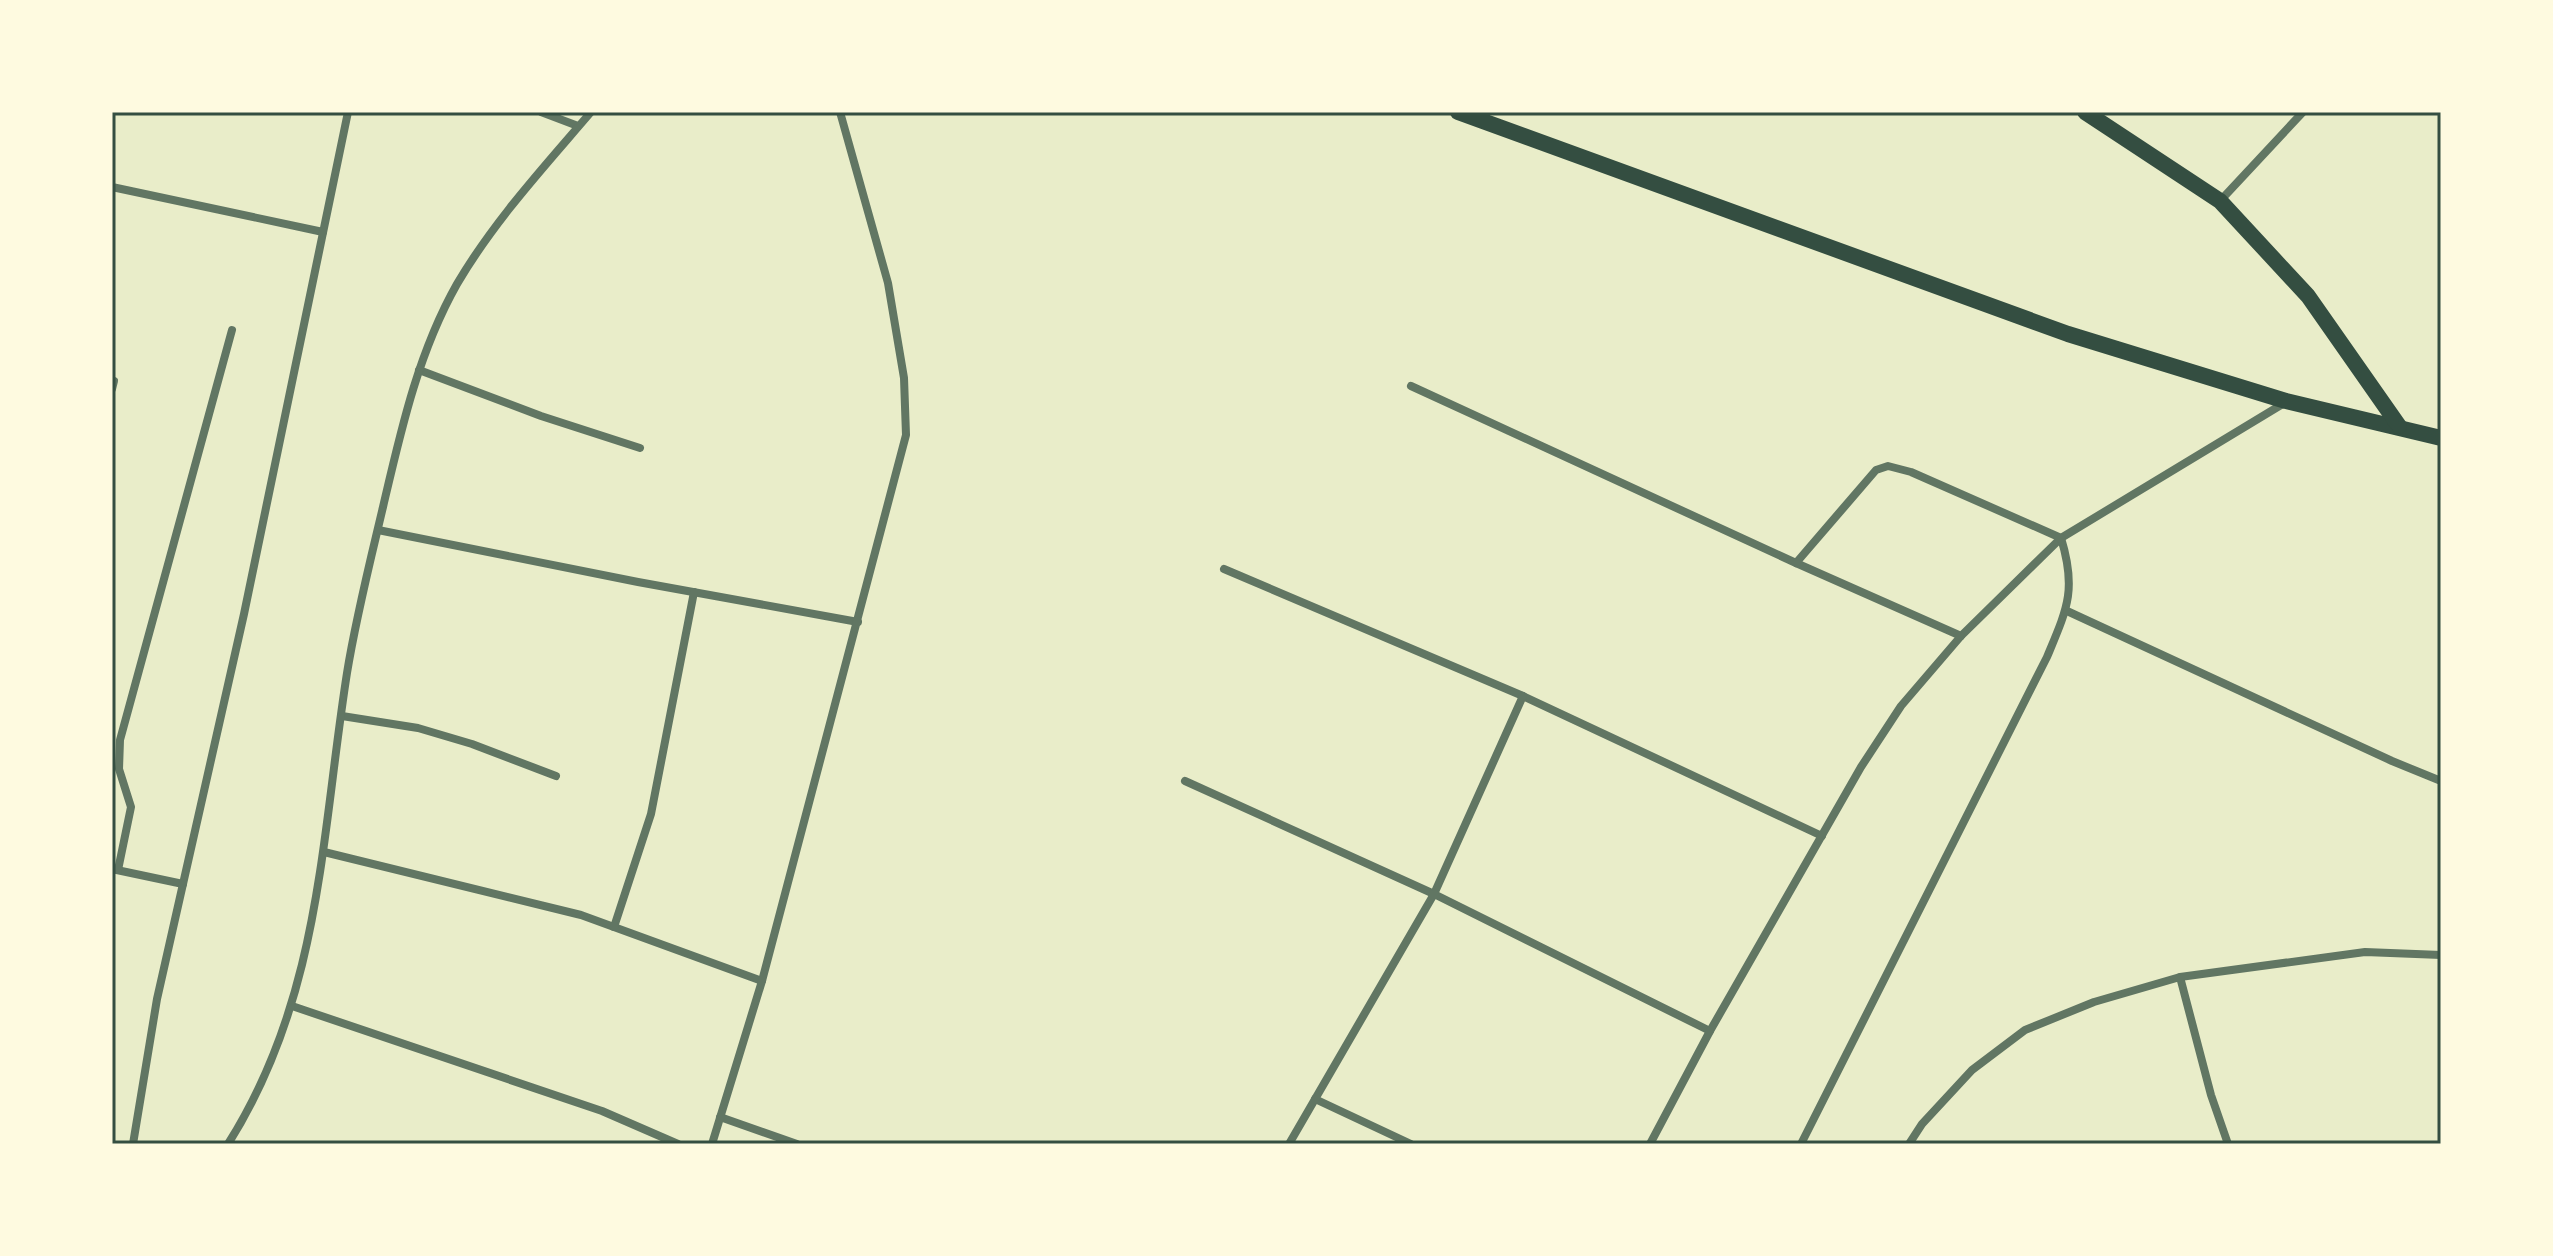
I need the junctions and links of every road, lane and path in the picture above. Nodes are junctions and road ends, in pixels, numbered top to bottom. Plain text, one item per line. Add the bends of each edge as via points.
1 (348, 112) edge
2 (541, 112) edge
3 (591, 112) edge
4 (840, 112) edge
5 (1458, 112) edge
6 (2085, 112) edge
7 (2303, 112) edge
8 (578, 126) junction
9 (112, 187) edge
10 (2220, 201) junction
11 (323, 232) junction
12 (232, 330) dead end
13 (419, 370) junction
14 (1411, 386) dead end
15 (2286, 401) junction
16 (2399, 426) junction
17 (2441, 438) edge
18 (640, 448) dead end
19 (378, 530) junction
20 (2061, 538) junction
21 (1796, 563) junction
22 (1224, 569) dead end
23 (694, 592) junction
24 (2067, 611) junction
25 (858, 622) junction
26 (1961, 636) junction
27 (1523, 696) junction
28 (342, 716) junction
29 (556, 776) dead end
30 (1185, 781) dead end
31 (2441, 781) edge
32 (1822, 836) junction
33 (324, 852) junction
34 (115, 869) edge
35 (183, 884) junction
36 (1434, 894) junction
37 (614, 927) junction
38 (2441, 955) edge
39 (2180, 977) junction
40 (762, 981) junction
41 (292, 1006) junction
42 (1710, 1031) junction
43 (1315, 1099) junction
44 (720, 1117) junction
45 (231, 1143) edge
46 (133, 1144) edge
47 (678, 1144) edge
48 (712, 1144) edge
49 (797, 1144) edge
50 (1289, 1144) edge
51 (1411, 1144) edge
52 (1650, 1144) edge
53 (1801, 1144) edge
54 (1909, 1144) edge
55 (2228, 1144) edge

1 - 11 street
2 - 8 street
3 - 8 street
4 - 25 street via 888,283 905,406 904,447
5 - 15 main road via 2068,334
6 - 10 main road
7 - 10 street
8 - 13 street via 502,218 458,284
9 - 11 street
10 - 16 main road via 2308,296
11 - 35 street
12 - 34 street via 120,740 119,769 131,807
13 - 18 street
13 - 19 street
14 - 21 street
15 - 16 main road
15 - 20 street
16 - 17 main road
19 - 23 street
19 - 28 street
20 - 21 street via 1888,466 1876,470
20 - 24 street via 2070,567
20 - 26 street
21 - 26 street
22 - 27 street
23 - 25 street
23 - 37 street via 651,814
24 - 31 street
24 - 53 street
25 - 40 street
26 - 32 street via 1901,706
27 - 32 street
27 - 36 street
28 - 29 street via 418,728
28 - 33 street
30 - 36 street
32 - 42 street
33 - 37 street
33 - 41 street via 313,925
34 - 35 street
35 - 46 street
36 - 42 street
36 - 43 street
37 - 40 street
38 - 39 street via 2365,952
39 - 54 street via 2094,1002 2025,1030 1972,1070
39 - 55 street
40 - 44 street
41 - 45 street
41 - 47 street via 602,1111
42 - 52 street
43 - 50 street
43 - 51 street
44 - 48 street
44 - 49 street

